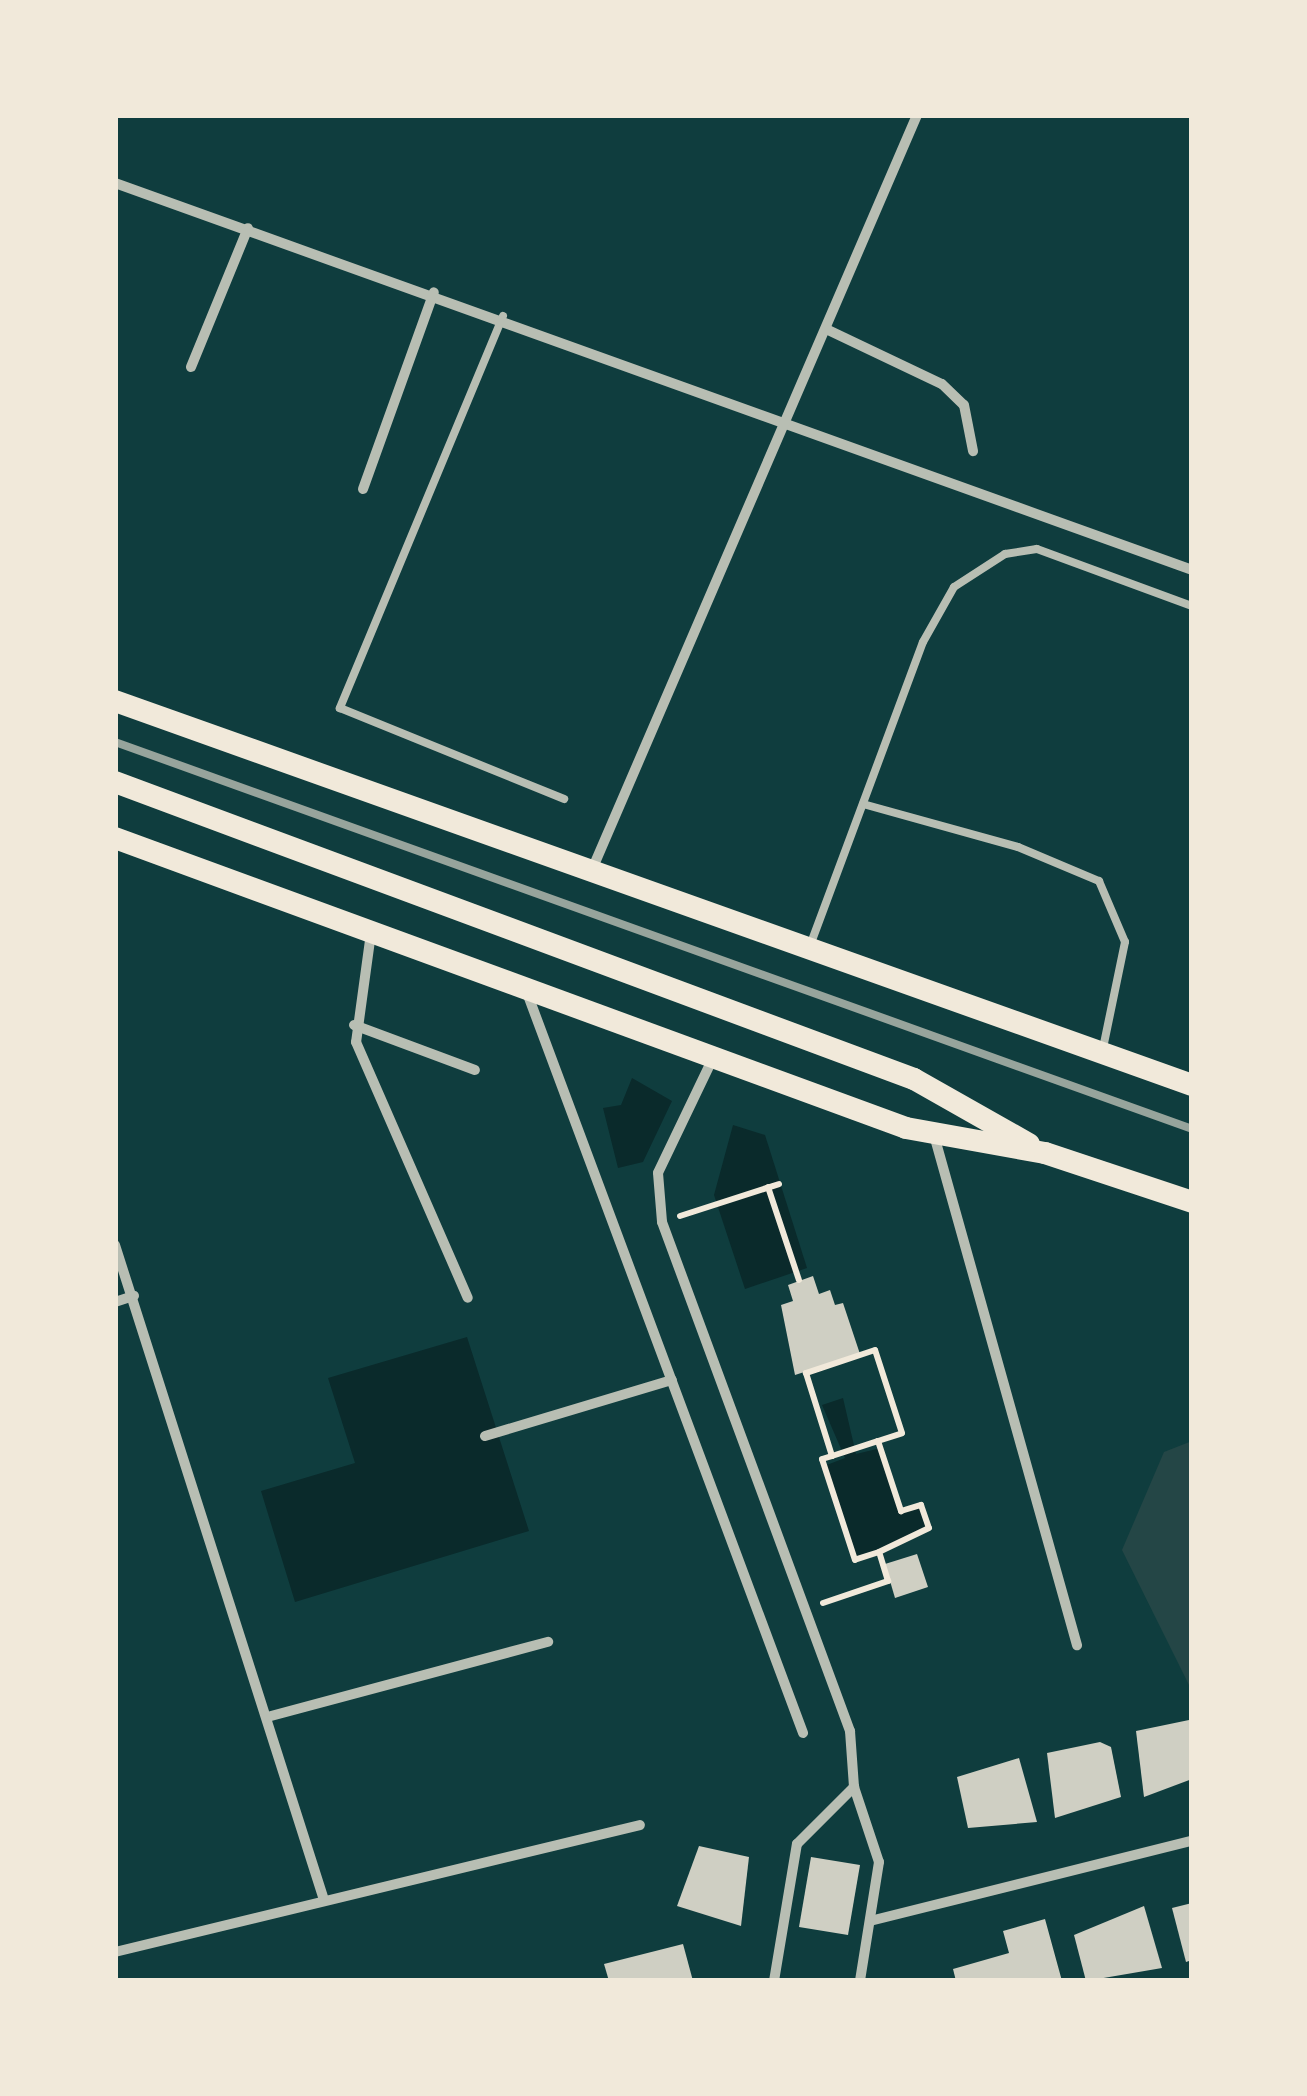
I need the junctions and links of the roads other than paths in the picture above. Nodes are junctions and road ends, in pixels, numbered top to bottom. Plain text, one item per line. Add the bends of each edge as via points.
1 (918, 115) edge
2 (115, 183) edge
3 (248, 228) junction
4 (434, 292) junction
5 (503, 316) junction
6 (826, 329) junction
7 (190, 367) dead end
8 (785, 423) junction
9 (973, 450) dead end
10 (363, 488) dead end
11 (1192, 570) edge
12 (1192, 606) edge
13 (115, 702) edge
14 (115, 782) edge
15 (564, 798) dead end
16 (863, 804) junction
17 (115, 838) edge
18 (589, 877) junction
19 (372, 932) junction
20 (807, 952) junction
21 (526, 989) junction
22 (354, 1025) junction
23 (1101, 1054) junction
24 (713, 1058) junction
25 (475, 1070) dead end
26 (1192, 1085) edge
27 (933, 1133) junction
28 (1046, 1154) junction
29 (1192, 1202) edge
30 (115, 1245) edge
31 (134, 1296) junction
32 (468, 1298) dead end
33 (115, 1302) edge
34 (672, 1380) junction
35 (486, 1436) dead end
36 (548, 1642) dead end
37 (1076, 1644) dead end
38 (271, 1716) junction
39 (802, 1733) dead end
40 (854, 1788) junction
41 (640, 1825) dead end
42 (1192, 1842) edge
43 (324, 1900) junction
44 (870, 1921) junction
45 (115, 1952) edge
46 (774, 1981) edge
47 (860, 1981) edge

1 - 6 street
2 - 3 street
3 - 4 street
3 - 7 street
4 - 5 street
4 - 10 street
5 - 8 street
5 - 15 lane via 340,708
6 - 8 street
6 - 9 street via 942,384 964,406
8 - 11 street
8 - 18 street
12 - 16 lane via 1037,549 972,571 937,610
13 - 18 main road
14 - 28 main road via 914,1079
16 - 20 lane
16 - 23 lane via 1018,846 1099,882 1125,942
17 - 19 main road
18 - 20 main road
19 - 21 main road
19 - 22 street
20 - 23 main road
21 - 24 main road
21 - 34 street
22 - 25 street
22 - 32 street
23 - 26 main road
24 - 27 main road
24 - 40 street via 658,1173 662,1222 850,1731
27 - 28 main road
27 - 37 street
28 - 29 main road
30 - 31 street
31 - 33 street
31 - 38 street
34 - 35 street
34 - 39 street
36 - 38 street
38 - 43 street
40 - 44 street via 878,1845
40 - 46 street via 797,1844
41 - 43 street
42 - 44 street
43 - 45 street
44 - 47 street

